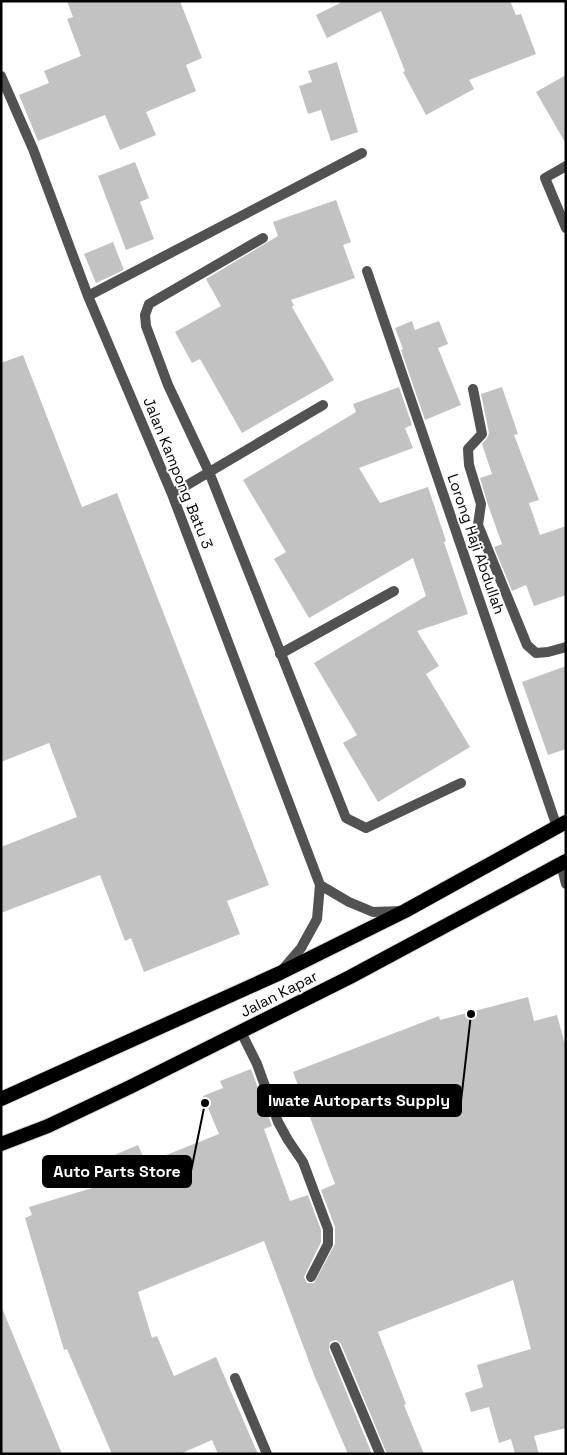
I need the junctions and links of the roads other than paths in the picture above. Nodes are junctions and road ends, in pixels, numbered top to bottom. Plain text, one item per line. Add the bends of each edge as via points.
1 (1, 76) edge
2 (362, 153) dead end
3 (566, 166) edge
4 (566, 228) edge
5 (263, 238) dead end
6 (367, 271) dead end
7 (88, 296) junction
8 (473, 389) dead end
9 (324, 405) dead end
10 (209, 472) junction
11 (172, 494) junction
12 (394, 591) dead end
13 (566, 647) edge
14 (280, 654) junction
15 (461, 783) dead end
16 (561, 825) edge
17 (563, 862) edge
18 (566, 884) edge
19 (320, 885) junction
20 (406, 911) junction
21 (280, 973) junction
22 (241, 1032) junction
23 (1, 1099) edge
24 (1, 1144) edge
25 (311, 1277) dead end
26 (335, 1347) dead end
27 (236, 1378) dead end
28 (267, 1454) edge
29 (380, 1454) edge

1 - 7 street, Jalan Kampong Batu 3 via 33,149
2 - 7 street
3 - 4 street via 545,178
5 - 10 street via 149,304 145,315 168,386
6 - 16 street, Lorong Haji Abdullah
7 - 11 street, Jalan Kampong Batu 3
8 - 13 street via 482,434 468,449 469,465 481,504 478,525 528,645 536,653
9 - 10 street
10 - 11 street
10 - 14 street
11 - 19 street, Jalan Kampong Batu 3
12 - 14 street
14 - 15 street via 346,818 366,828
16 - 20 highway, Jalan Kapar
17 - 18 street
17 - 22 highway, Jalan Kapar
19 - 20 street via 373,912
19 - 21 street via 317,919 301,948
20 - 21 highway, Jalan Kapar
21 - 23 highway, Jalan Kapar
22 - 24 highway, Jalan Kapar via 48,1126
22 - 25 street via 257,1064 278,1122 303,1162 328,1229 328,1244
26 - 29 street
27 - 28 street

